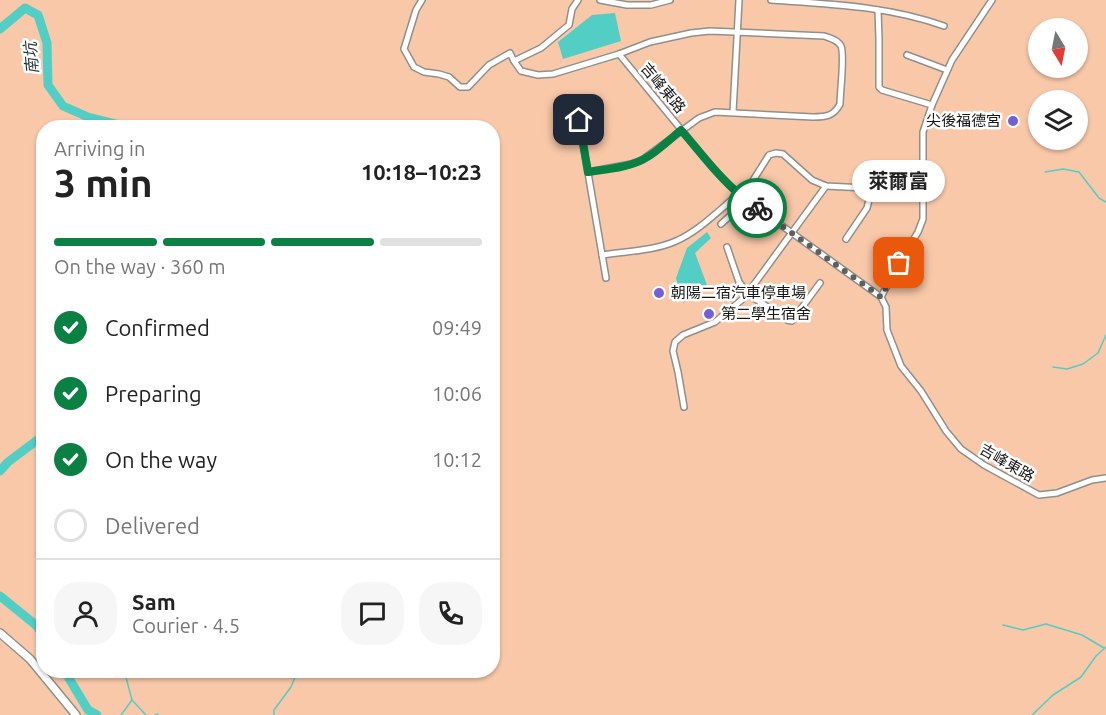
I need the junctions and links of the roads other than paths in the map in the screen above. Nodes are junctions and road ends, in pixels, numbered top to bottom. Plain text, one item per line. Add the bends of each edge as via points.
1 (422, 0) edge
2 (578, 0) edge
3 (600, 0) edge
4 (670, 0) edge
5 (739, 0) edge
6 (771, 0) edge
7 (992, 0) edge
8 (878, 10) junction
9 (944, 26) dead end
10 (737, 33) junction
11 (619, 54) junction
12 (907, 56) dead end
13 (514, 61) junction
14 (947, 70) junction
15 (932, 105) junction
16 (733, 112) junction
17 (579, 120) dead end
18 (681, 130) junction
19 (588, 172) junction
20 (752, 182) dead end
21 (826, 186) junction
22 (872, 188) junction
23 (924, 192) junction
24 (739, 194) junction
25 (748, 202) junction
26 (721, 224) dead end
27 (792, 233) junction
28 (846, 239) dead end
29 (727, 247) dead end
30 (602, 255) junction
31 (606, 278) dead end
32 (820, 283) dead end
33 (748, 294) junction
34 (881, 297) junction
35 (684, 407) dead end
36 (1106, 478) edge
37 (0, 633) edge
38 (36, 666) edge
39 (46, 678) edge
40 (76, 715) edge

1 - 13 street via 404,50 414,67 449,77 459,87 468,87 501,57 510,53
2 - 13 street via 569,25 541,48
3 - 4 street via 651,5
5 - 10 street
6 - 8 street
7 - 14 street
8 - 9 street via 908,14
8 - 15 street via 879,87
10 - 11 street via 691,33
10 - 16 street
10 - 16 street via 833,39 840,45 842,70 840,104 831,115
11 - 13 street via 553,74 521,70
11 - 18 street, 吉峰東路
12 - 14 street
14 - 15 street
15 - 23 street via 923,132
16 - 18 street via 706,114
17 - 19 street
18 - 19 street via 642,160
18 - 24 street, 吉峰東路
19 - 30 street
20 - 21 street via 769,155 776,153 783,154 812,180
21 - 22 street
21 - 27 street
22 - 23 street
22 - 28 street via 867,208
23 - 34 street via 923,219 918,232
24 - 25 street, 吉峰東路
24 - 30 street via 675,242
25 - 26 street
25 - 27 street, 吉峰東路
27 - 33 street
27 - 34 street, 吉峰東路
29 - 33 street via 739,282
30 - 31 street
32 - 33 street via 792,321
33 - 35 street via 715,322 675,342 673,351
34 - 36 street, 吉峰東路 via 886,307 887,330 902,366 961,449 1039,495 1057,494
37 - 38 street
39 - 40 street

